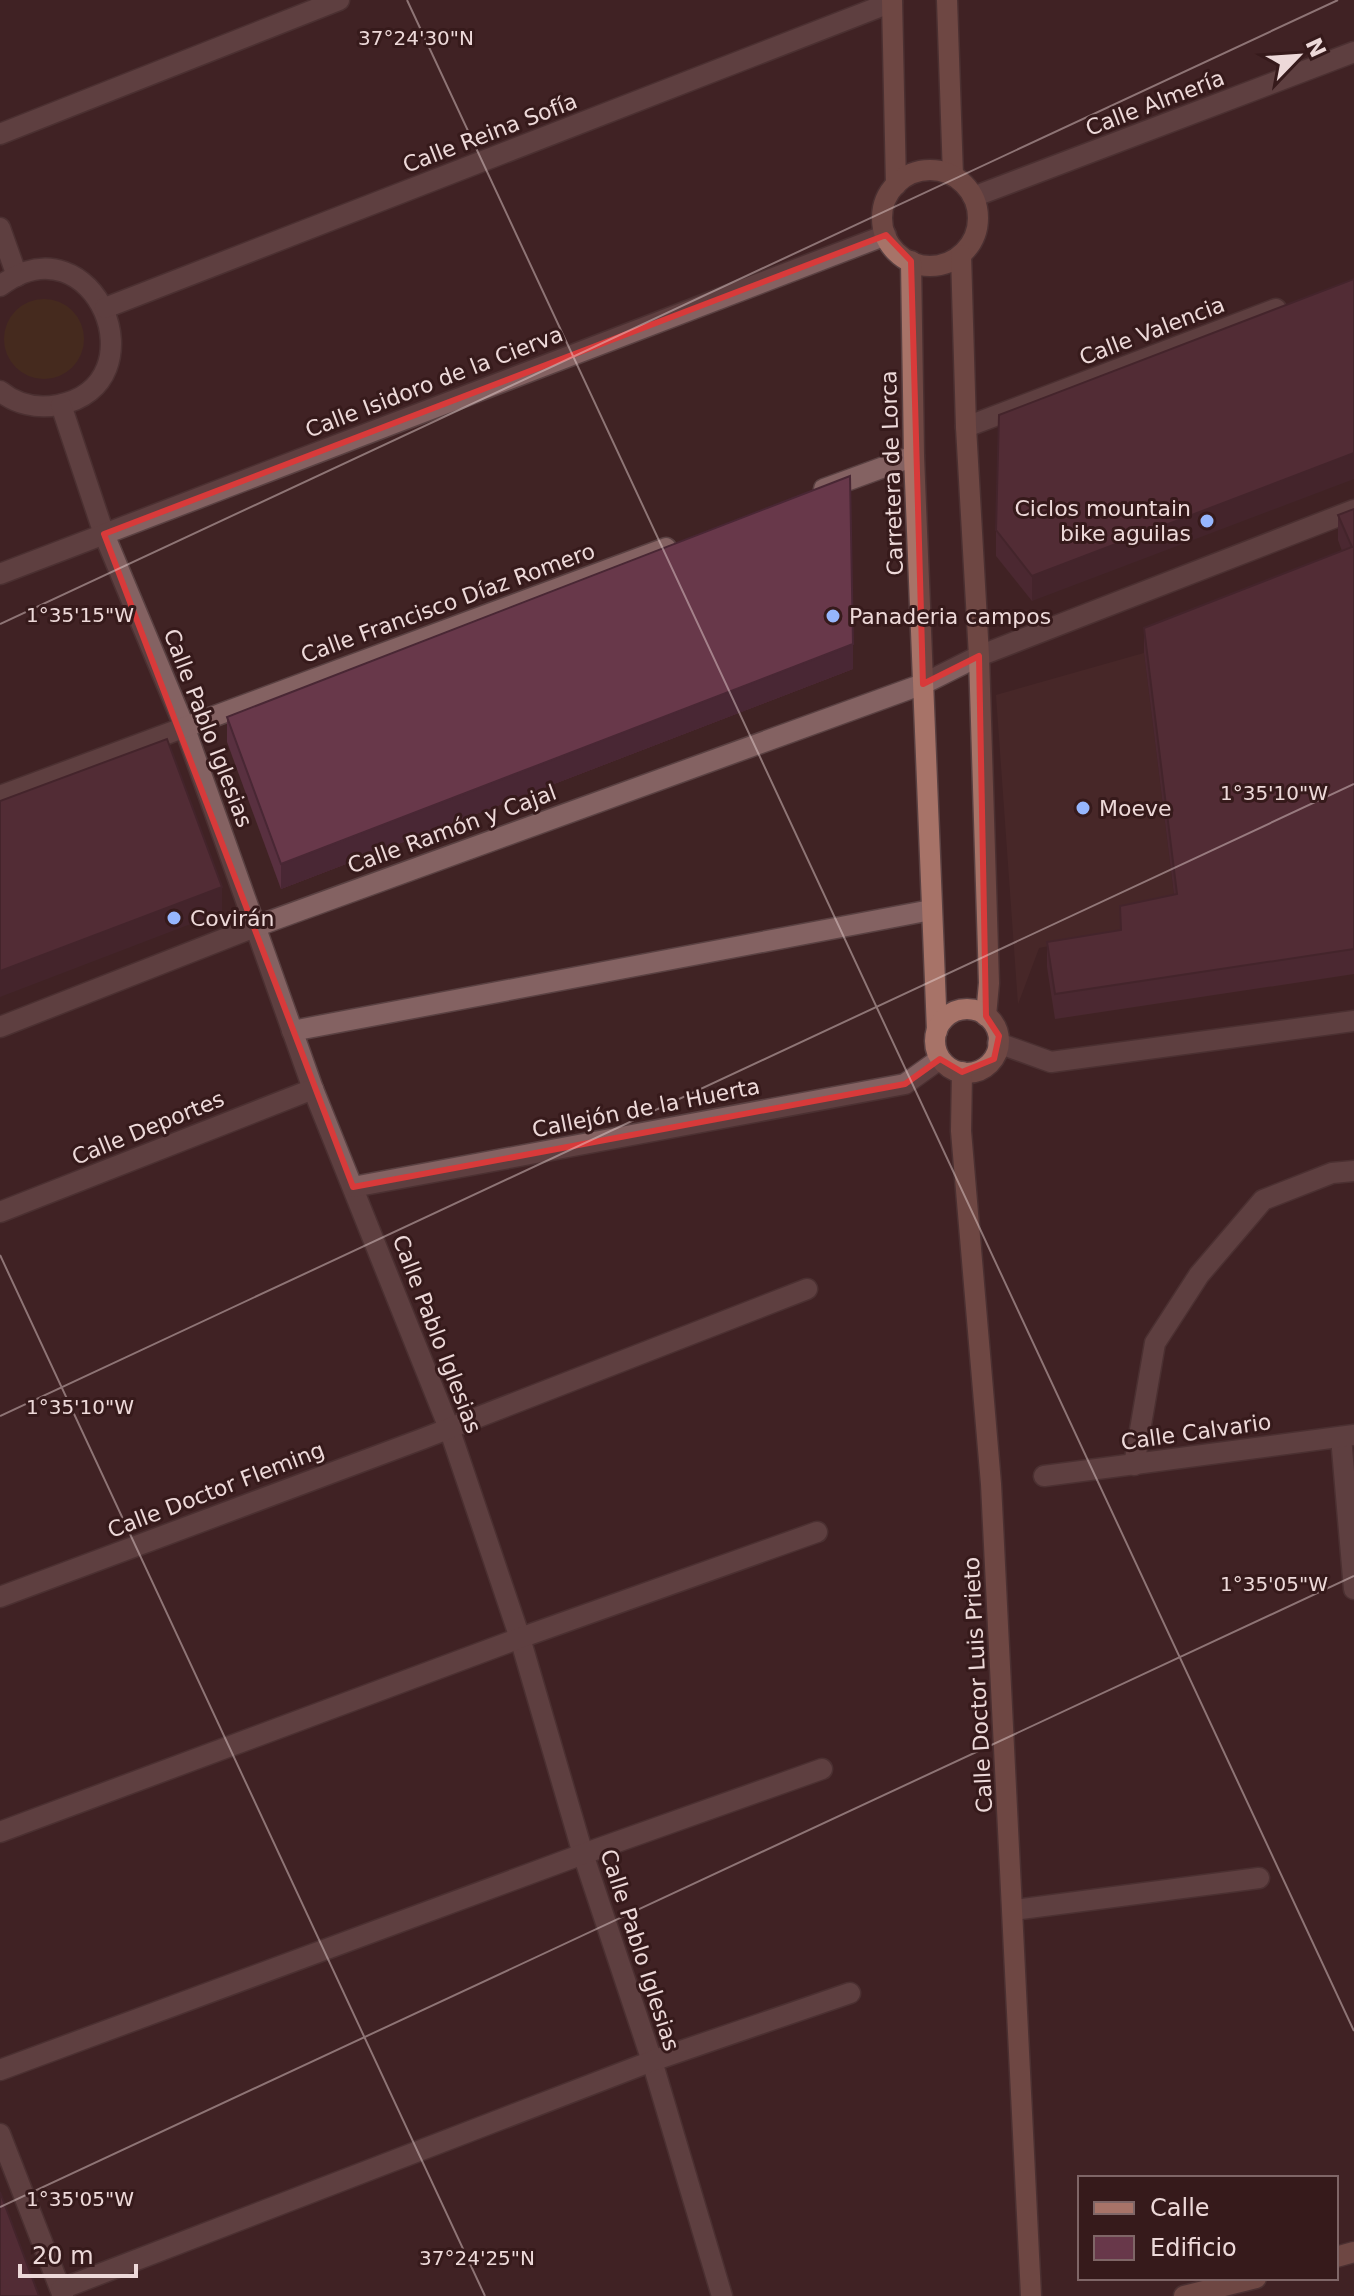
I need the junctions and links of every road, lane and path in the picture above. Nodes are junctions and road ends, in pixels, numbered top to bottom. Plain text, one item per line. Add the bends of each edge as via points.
1 (339, 0) edge
2 (947, 0) edge
3 (892, 1) edge
4 (1354, 52) edge
5 (0, 134) edge
6 (953, 176) junction
7 (896, 185) junction
8 (973, 197) junction
9 (0, 228) edge
10 (886, 235) junction
11 (961, 255) junction
12 (911, 261) junction
13 (8, 281) edge
14 (1296, 301) edge
15 (105, 308) junction
16 (0, 391) edge
17 (61, 405) junction
18 (966, 427) junction
19 (914, 456) junction
20 (810, 494) edge
21 (1354, 510) edge
22 (104, 534) junction
23 (691, 539) edge
24 (0, 574) edge
25 (979, 656) junction
26 (923, 684) junction
27 (184, 726) junction
28 (0, 796) edge
29 (931, 910) junction
30 (257, 926) junction
31 (986, 1016) junction
32 (1354, 1021) edge
33 (0, 1027) edge
34 (292, 1031) junction
35 (937, 1031) junction
36 (998, 1043) junction
37 (940, 1059) junction
38 (962, 1072) junction
39 (313, 1089) junction
40 (1354, 1171) edge
41 (353, 1187) junction
42 (0, 1212) edge
43 (807, 1289) dead end
44 (449, 1428) junction
45 (1347, 1436) edge
46 (1134, 1465) junction
47 (1044, 1476) dead end
48 (817, 1532) dead end
49 (1354, 1589) edge
50 (0, 1597) edge
51 (520, 1638) junction
52 (822, 1769) dead end
53 (0, 1832) edge
54 (583, 1854) junction
55 (1259, 1878) dead end
56 (1014, 1910) junction
57 (850, 1993) dead end
58 (652, 2061) junction
59 (0, 2070) edge
60 (0, 2134) edge
61 (1248, 2285) edge
62 (62, 2292) edge
63 (722, 2296) edge
64 (1031, 2296) edge
65 (1184, 2296) edge

1 - 5 street
2 - 6 main road
3 - 7 main road
3 - 15 street, Calle Reina Sofía
4 - 8 street, Calle Almería
6 - 7 main road via 927,170
6 - 8 main road
7 - 10 main road via 884,206
8 - 11 main road via 978,224
9 - 13 street
10 - 12 main road
10 - 22 street, Calle Isidoro de la Cierva
11 - 12 main road via 939,265
11 - 18 main road
12 - 19 main road, Carretera de Lorca
13 - 15 street via 36,271 67,275 91,290
14 - 18 street, Calle Valencia
15 - 17 street via 110,356 89,390
16 - 17 street via 27,405
17 - 22 street, Calle Pablo Iglesias
18 - 25 main road
19 - 20 street
19 - 26 main road, Carretera de Lorca
21 - 25 street
22 - 24 street, Calle Isidoro de la Cierva
22 - 27 street, Calle Pablo Iglesias
23 - 27 street, Calle Francisco Díaz Romero
25 - 26 street
25 - 31 main road
26 - 29 main road, Carretera de Lorca
26 - 30 street, Calle Ramón y Cajal
27 - 28 street, Calle Francisco Díaz Romero
27 - 30 street, Calle Pablo Iglesias
29 - 34 street
29 - 35 main road, Carretera de Lorca
30 - 33 street, Calle Ramón y Cajal
30 - 34 street, Calle Pablo Iglesias
31 - 35 main road via 957,1011
31 - 36 main road via 998,1032
32 - 36 street via 1051,1062
34 - 39 street, Calle Pablo Iglesias
35 - 37 main road
36 - 38 main road via 987,1066
37 - 38 main road
37 - 41 street, Callejón de la Huerta via 905,1084
38 - 56 main road, Calle Doctor Luis Prieto via 961,1131 991,1484
39 - 41 street, Calle Pablo Iglesias
39 - 42 street, Calle Deportes
40 - 46 street via 1332,1173 1263,1200 1199,1275 1155,1343
41 - 44 street, Calle Pablo Iglesias
43 - 44 street, Calle Doctor Fleming
44 - 50 street, Calle Doctor Fleming
44 - 51 street, Calle Pablo Iglesias
45 - 46 street, Calle Calvario
45 - 49 street
46 - 47 street, Calle Calvario
48 - 51 street
51 - 53 street
51 - 54 street, Calle Pablo Iglesias
52 - 54 street
54 - 58 street, Calle Pablo Iglesias
54 - 59 street
55 - 56 street
56 - 64 main road, Calle Doctor Luis Prieto
57 - 58 street
58 - 62 street
58 - 63 street, Calle Pablo Iglesias
60 - 62 street
61 - 65 main road

